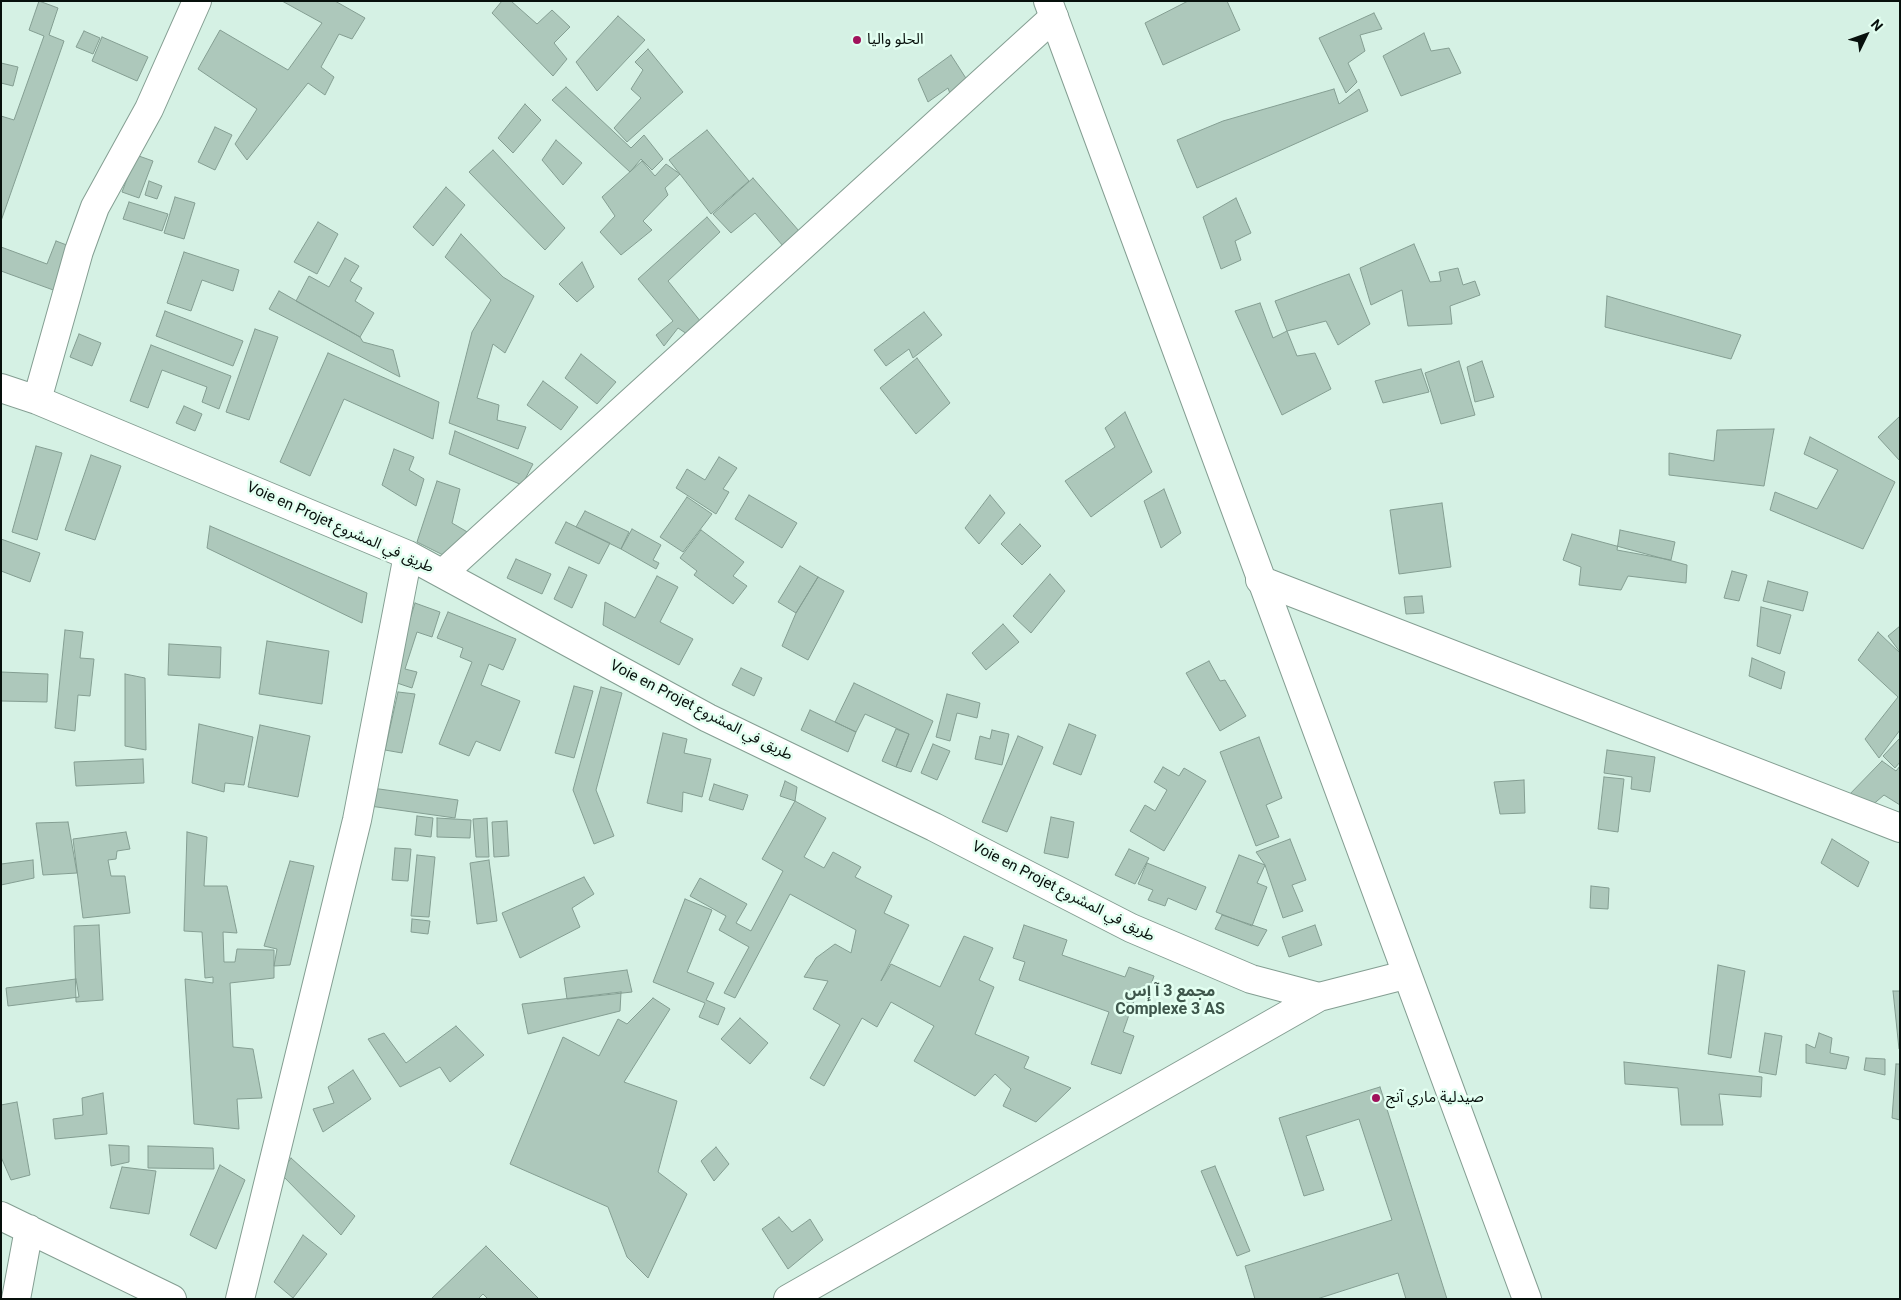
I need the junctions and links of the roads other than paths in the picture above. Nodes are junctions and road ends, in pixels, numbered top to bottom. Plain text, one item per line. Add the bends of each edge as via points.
1 (197, 1) edge
2 (1051, 9) edge
3 (1, 388) edge
4 (37, 400) junction
5 (408, 555) junction
6 (443, 573) junction
7 (1260, 580) junction
8 (1900, 828) edge
9 (1405, 975) junction
10 (1319, 997) junction
11 (1, 1216) edge
12 (29, 1229) junction
13 (16, 1299) edge
14 (172, 1299) edge
15 (240, 1299) edge
16 (788, 1299) edge
17 (1527, 1299) edge

1 - 4 street via 149,109 95,207 79,251
2 - 6 street
2 - 7 street
3 - 4 street, Voie en Projet طريق في المشروع
4 - 5 street, Voie en Projet طريق في المشروع
5 - 6 street, Voie en Projet طريق في المشروع
5 - 15 street via 357,820
6 - 10 street, Voie en Projet طريق في المشروع via 708,718 934,827 1131,928 1251,979
7 - 8 street
7 - 9 street
9 - 10 street, Voie en Projet طريق في المشروع
9 - 17 street
10 - 16 street
11 - 12 street
12 - 13 street
12 - 14 street

